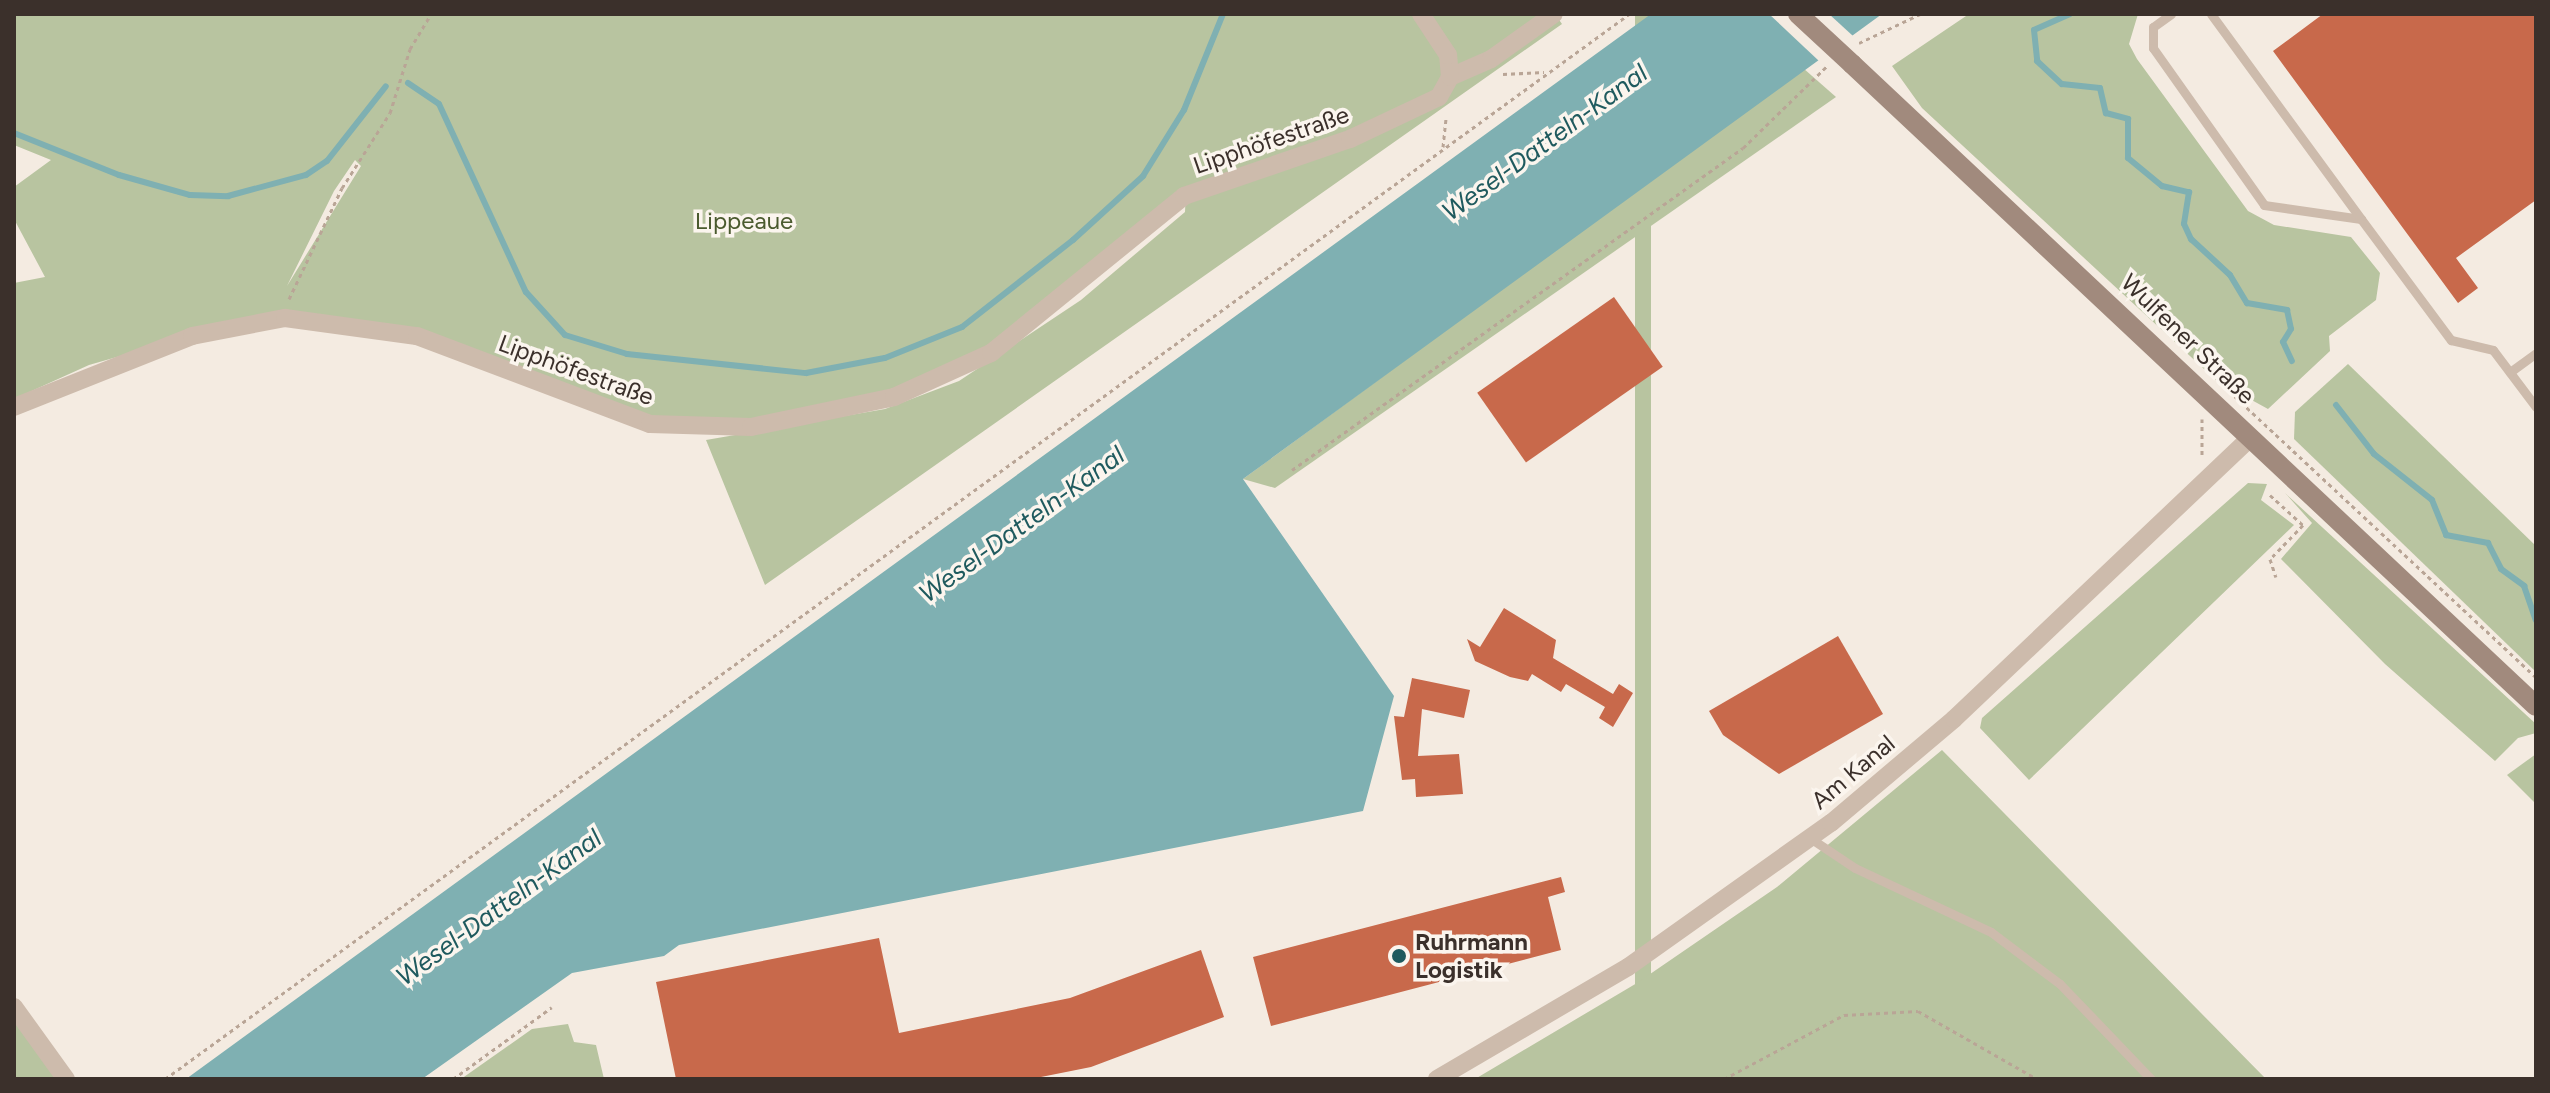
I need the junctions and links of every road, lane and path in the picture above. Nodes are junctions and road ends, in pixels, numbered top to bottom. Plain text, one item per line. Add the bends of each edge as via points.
1 (431, 14) edge
2 (1421, 14) edge
3 (1554, 14) edge
4 (1629, 14) edge
5 (1798, 14) edge
6 (1920, 14) edge
7 (2171, 14) edge
8 (2211, 14) edge
9 (1844, 59) junction
10 (1450, 77) junction
11 (2361, 219) junction
12 (285, 318) junction
13 (2536, 353) edge
14 (2510, 372) junction
15 (14, 407) edge
16 (2536, 407) edge
17 (2250, 438) junction
18 (1292, 470) dead end
19 (2270, 495) dead end
20 (2276, 577) dead end
21 (2536, 706) edge
22 (1810, 838) junction
23 (14, 1007) edge
24 (552, 1007) dead end
25 (66, 1079) edge
26 (165, 1079) edge
27 (453, 1079) edge
28 (1437, 1079) edge
29 (1724, 1079) edge
30 (2037, 1079) edge
31 (2151, 1079) edge

1 - 12 path via 410,49 390,113 292,287
2 - 10 street via 1448,55
3 - 10 street via 1491,59
4 - 26 path
5 - 9 main road, Wulfener Straße, bridge
6 - 9 path
7 - 11 lane via 2153,27 2153,48 2264,205
8 - 11 lane
9 - 17 main road, Wulfener Straße
9 - 18 path via 1743,148
10 - 12 street, Lipphöfestraße via 1439,97 1404,117 1184,196 1034,323 955,372 829,414 731,428 650,424 417,336
11 - 14 lane via 2451,340 2493,350
12 - 15 street, Lipphöfestraße via 192,336
13 - 14 lane
14 - 16 lane
17 - 21 main road, Wulfener Straße
17 - 22 street, Am Kanal via 1954,719
19 - 20 path via 2303,525 2270,559
22 - 28 street, Am Kanal via 1639,960
22 - 31 lane via 1855,868 1991,932 2060,984
23 - 25 street
24 - 27 path
29 - 30 path via 1844,1015 1918,1011

